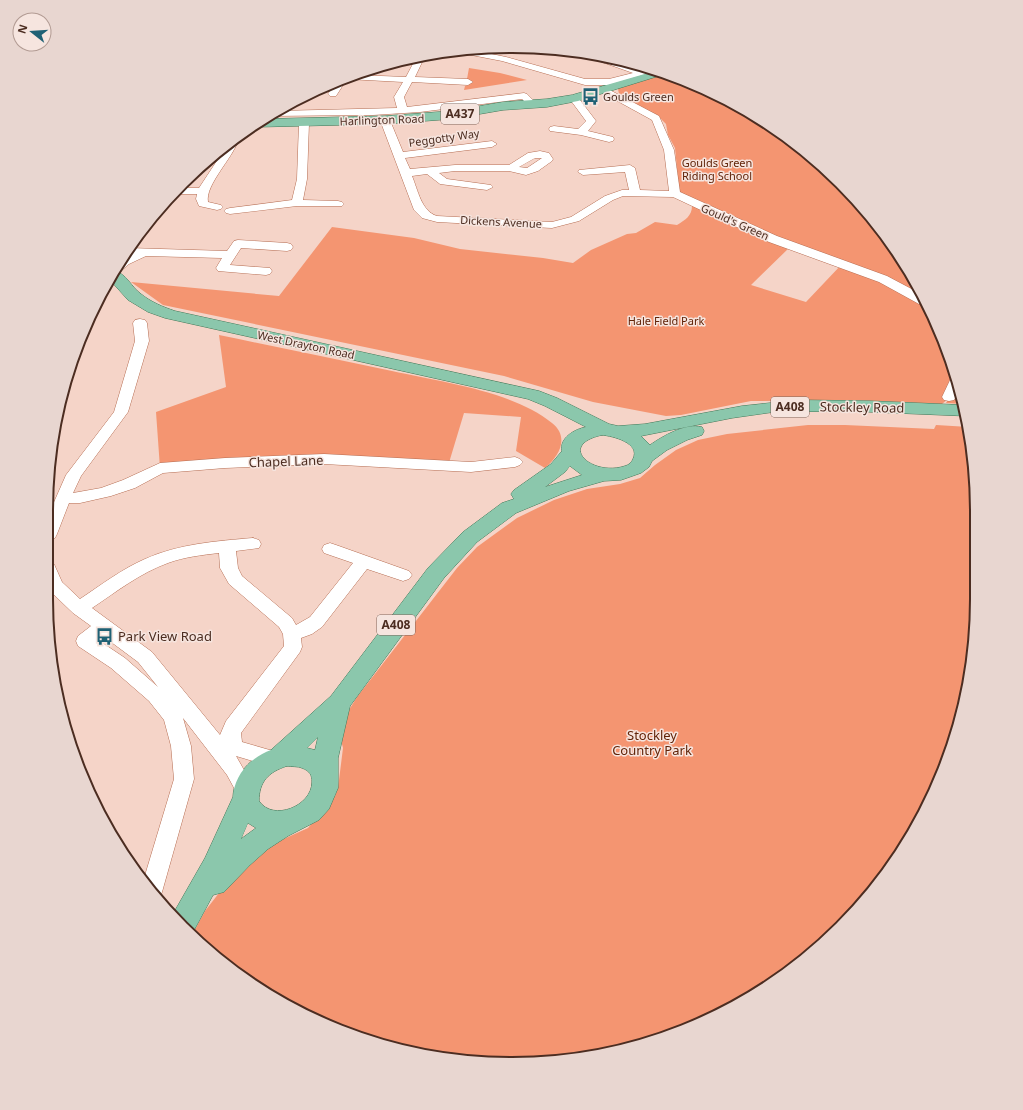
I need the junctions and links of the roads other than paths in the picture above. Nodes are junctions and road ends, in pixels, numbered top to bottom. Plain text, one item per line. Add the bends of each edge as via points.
1 (486, 54) edge
2 (417, 63) edge
3 (643, 73) edge
4 (653, 75) edge
5 (362, 78) edge
6 (407, 80) junction
7 (468, 82) dead end
8 (337, 88) edge
9 (604, 90) junction
10 (333, 94) dead end
11 (574, 98) junction
12 (532, 104) junction
13 (403, 110) junction
14 (282, 114) edge
15 (385, 120) junction
16 (304, 122) junction
17 (268, 123) edge
18 (554, 128) dead end
19 (581, 132) junction
20 (609, 139) dead end
21 (492, 144) dead end
22 (227, 152) edge
23 (400, 156) junction
24 (511, 168) dead end
25 (430, 171) junction
26 (583, 172) dead end
27 (406, 173) junction
28 (487, 187) dead end
29 (183, 191) edge
30 (204, 191) junction
31 (635, 193) junction
32 (674, 194) junction
33 (297, 203) junction
34 (338, 204) dead end
35 (217, 208) dead end
36 (230, 211) dead end
37 (287, 247) dead end
38 (133, 253) edge
39 (141, 254) junction
40 (230, 255) junction
41 (128, 260) edge
42 (266, 271) dead end
43 (119, 275) edge
44 (917, 297) edge
45 (140, 323) dead end
46 (504, 388) junction
47 (953, 388) edge
48 (949, 397) dead end
49 (958, 411) edge
50 (960, 420) edge
51 (611, 430) junction
52 (572, 448) junction
53 (642, 460) junction
54 (515, 462) dead end
55 (604, 474) junction
56 (63, 498) junction
57 (509, 508) junction
58 (53, 524) edge
59 (253, 544) dead end
60 (227, 546) junction
61 (330, 549) dead end
62 (364, 561) junction
63 (403, 575) dead end
64 (53, 582) edge
65 (79, 608) junction
66 (103, 626) junction
67 (292, 634) junction
68 (339, 703) junction
69 (206, 732) junction
70 (233, 748) junction
71 (276, 758) junction
72 (325, 777) junction
73 (246, 795) junction
74 (294, 820) junction
75 (153, 884) edge
76 (188, 914) edge

1 - 3 street via 585,82 609,82
2 - 6 street
4 - 9 main road, Harlington Road / A437
5 - 6 street
6 - 7 street
6 - 13 street via 399,97
8 - 10 street
9 - 11 main road, Harlington Road / A437
9 - 32 street via 656,118 669,150
11 - 12 main road, Harlington Road / A437
11 - 19 street via 591,121
12 - 13 street, Harlington Road via 524,96
12 - 15 main road, Harlington Road / A437 via 428,118
13 - 14 street, Harlington Road
15 - 16 main road, Harlington Road / A437
15 - 23 street, Dickens Avenue
16 - 17 main road, Harlington Road / A437
16 - 33 street via 302,179
18 - 19 street
19 - 20 street
21 - 23 street, Peggotty Way
22 - 30 street
23 - 27 street, Dickens Avenue
24 - 25 street via 456,168
25 - 27 street
25 - 28 street via 444,182
26 - 31 street via 630,168
27 - 31 street, Dickens Avenue via 420,210 426,216 437,219 552,225 575,219 609,198 622,193
29 - 30 street
30 - 35 street via 203,204
31 - 32 street, Dickens Avenue
32 - 44 street, Gould's Green via 773,239 883,279
33 - 34 street
33 - 36 street
37 - 40 street via 238,244
38 - 39 street
39 - 40 street
39 - 41 street
40 - 42 street via 222,268
43 - 46 main road, West Drayton Road via 134,297 177,317
45 - 56 street via 142,341 121,412 74,476
46 - 51 main road, West Drayton Road via 534,395
46 - 52 main road, West Drayton Road via 556,418 567,429
47 - 48 street
49 - 51 main road, Stockley Road / A408 via 874,406 775,407 735,412 653,430
50 - 53 main road, Stockley Road / A408 via 845,415 760,419 692,431 662,445
51 - 52 main road via 585,434 577,438
51 - 53 main road via 630,435 641,444 644,452
52 - 55 main road via 573,460 582,468
52 - 57 main road, A408 via 558,468 522,493
53 - 55 main road via 629,471
54 - 56 street, Chapel Lane via 471,467 324,459 160,468 129,484 106,492 80,498
55 - 57 main road, A408
56 - 58 street
57 - 68 main road, A408 via 470,537 436,573
59 - 60 street
60 - 65 street via 197,549 162,559 134,573
60 - 67 street via 229,568 235,580 286,623
61 - 62 street
62 - 63 street
62 - 67 street via 316,622
64 - 65 street
65 - 66 street
66 - 69 street via 145,658
66 - 75 street via 85,641 118,663 156,696 173,717 181,746 184,779
67 - 70 street via 293,647 233,727
68 - 71 main road, A408
68 - 72 main road, A408 via 326,753
69 - 70 street
69 - 73 street via 234,769
70 - 71 street
71 - 72 main road via 296,756 308,759 321,768
71 - 73 main road via 256,770 249,781
72 - 74 main road via 325,790 320,802 311,811
73 - 74 main road via 250,808 261,817 278,822
73 - 76 main road via 215,866
74 - 76 main road via 251,845

